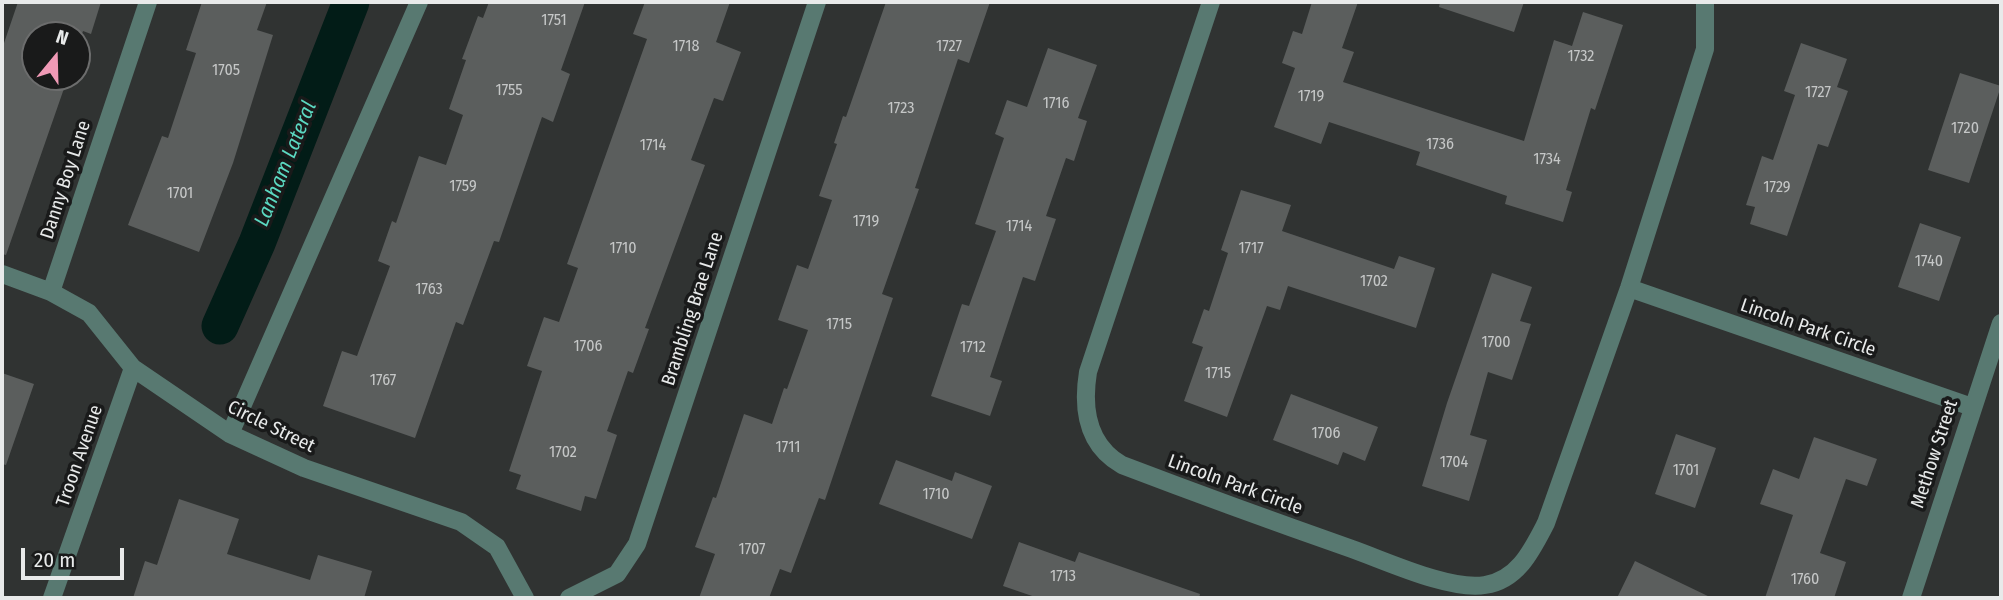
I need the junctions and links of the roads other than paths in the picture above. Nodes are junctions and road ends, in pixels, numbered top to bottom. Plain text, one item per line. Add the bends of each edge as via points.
1 (148, 2) edge
2 (418, 2) edge
3 (817, 2) edge
4 (1211, 2) edge
5 (1705, 2) edge
6 (2, 274) edge
7 (1629, 288) junction
8 (51, 292) junction
9 (2001, 323) edge
10 (133, 368) junction
11 (1972, 407) junction
12 (230, 434) junction
13 (52, 598) edge
14 (525, 598) edge
15 (569, 598) edge
16 (1911, 598) edge

1 - 8 street, Danny Boy Lane
2 - 12 street
3 - 15 street, Brambling Brae Lane via 638,544 617,575
4 - 7 street, Lincoln Park Circle via 1088,372 1086,417 1109,458 1225,505 1405,568 1458,585 1487,585 1516,570 1546,523
5 - 7 street, Lincoln Park Circle via 1705,49
6 - 8 street, Circle Street
7 - 11 street, Lincoln Park Circle
8 - 10 street, Circle Street via 89,313
9 - 11 street, Methow Street
10 - 12 street, Circle Street
10 - 13 street, Troon Avenue
11 - 16 street, Methow Street
12 - 14 street, Circle Street via 304,468 461,522 496,547

